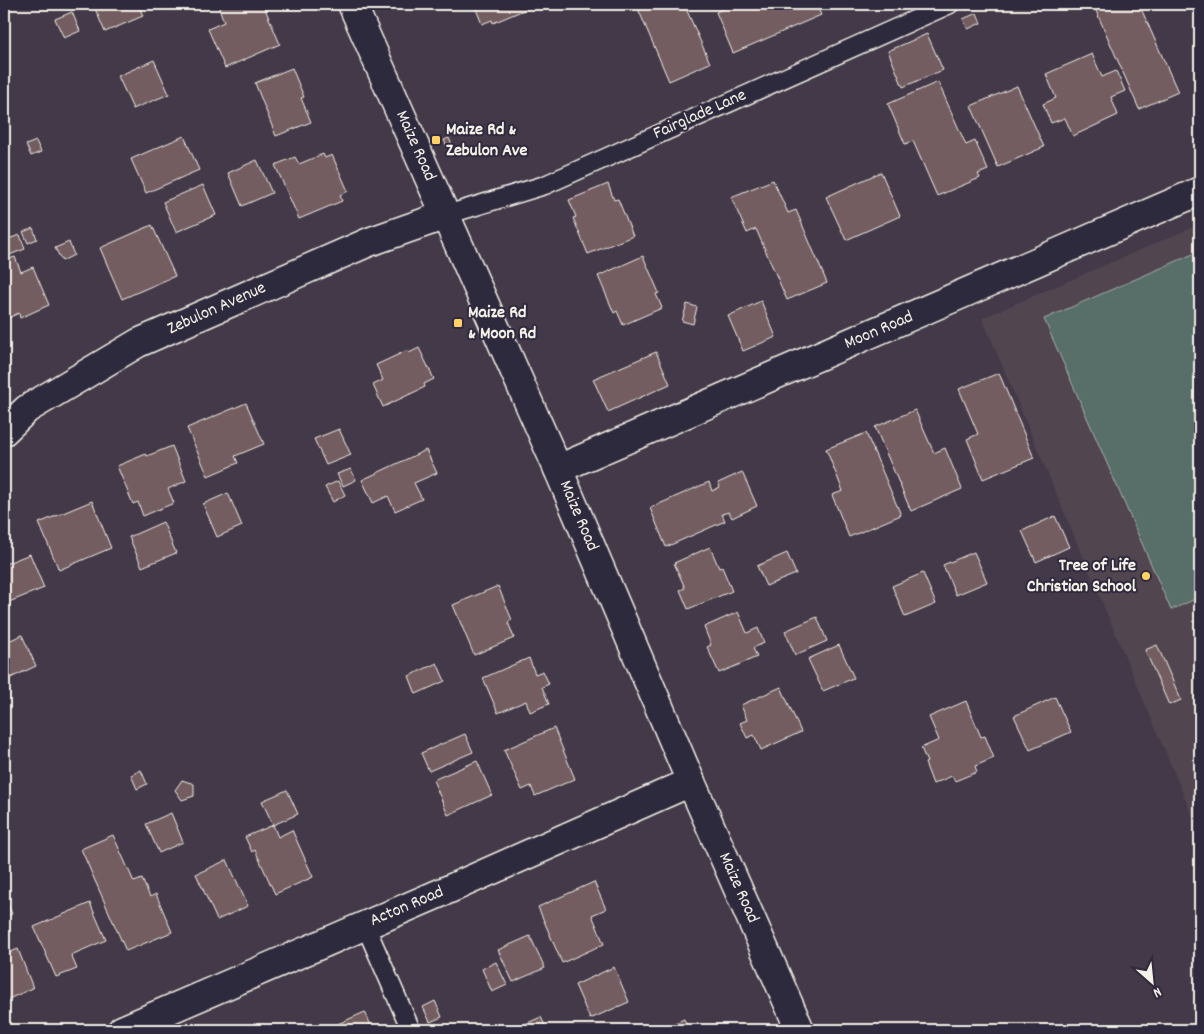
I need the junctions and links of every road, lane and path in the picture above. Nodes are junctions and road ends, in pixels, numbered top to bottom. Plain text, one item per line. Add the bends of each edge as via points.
1 (352, 4) edge
2 (950, 4) edge
3 (1200, 191) edge
4 (446, 215) junction
5 (4, 431) edge
6 (558, 469) junction
7 (691, 782) junction
8 (365, 925) junction
9 (122, 1030) edge
10 (411, 1030) edge
11 (800, 1030) edge

1 - 4 street, Maize Road
2 - 4 lane, Fairglade Lane via 545,185
3 - 6 street, Moon Road
4 - 5 street, Zebulon Avenue via 369,242 138,343 27,408
4 - 6 street, Maize Road
6 - 7 street, Maize Road
7 - 8 street, Acton Road
7 - 11 street, Maize Road
8 - 9 street, Acton Road
8 - 10 lane

